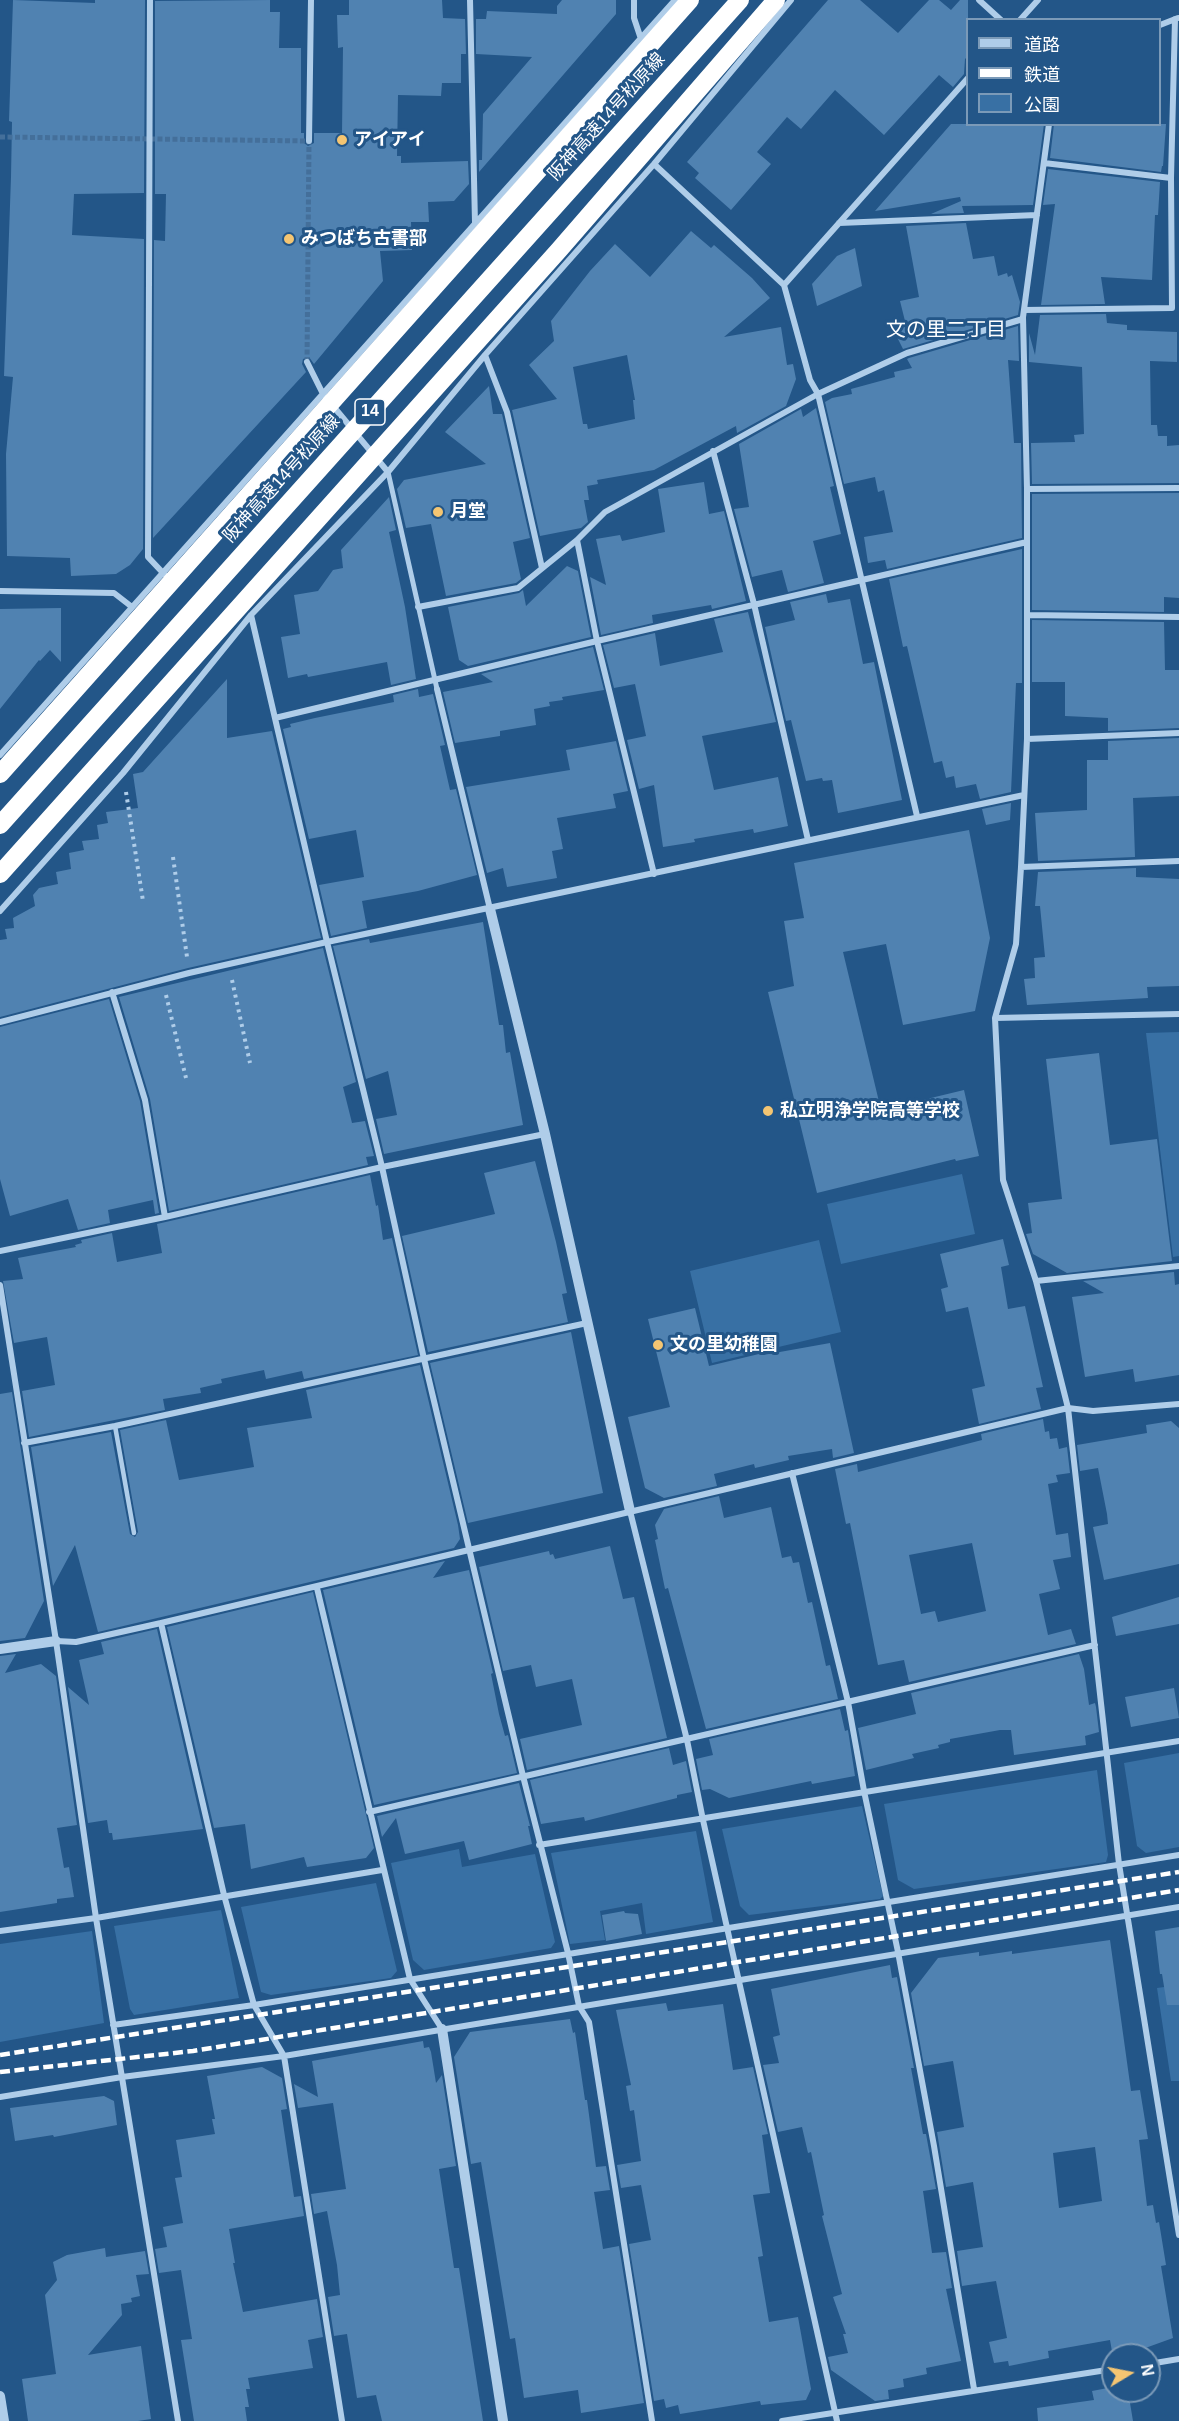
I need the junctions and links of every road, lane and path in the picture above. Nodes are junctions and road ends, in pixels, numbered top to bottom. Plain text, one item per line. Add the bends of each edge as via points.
1 (150, 0) edge
2 (311, 0) edge
3 (470, 0) edge
4 (634, 0) edge
5 (675, 0) edge
6 (690, 0) edge
7 (740, 0) edge
8 (776, 0) edge
9 (791, 0) edge
10 (979, 0) edge
11 (1038, 0) edge
12 (999, 18) edge
13 (1022, 18) edge
14 (1177, 18) edge
15 (1161, 25) edge
16 (641, 39) junction
17 (966, 80) edge
18 (1049, 126) edge
19 (309, 141) dead end
20 (1176, 156) edge
21 (654, 164) junction
22 (1044, 164) junction
23 (1171, 178) junction
24 (1037, 215) junction
25 (475, 224) junction
26 (839, 224) junction
27 (784, 285) junction
28 (1024, 310) junction
29 (1023, 319) junction
30 (485, 356) junction
31 (307, 362) tunnel mouth
32 (818, 394) junction
33 (324, 395) junction
34 (713, 452) junction
35 (388, 472) junction
36 (1179, 488) edge
37 (1027, 489) junction
38 (577, 540) junction
39 (1027, 542) junction
40 (542, 568) junction
41 (164, 574) junction
42 (861, 579) junction
43 (0, 591) edge
44 (754, 604) junction
45 (132, 607) junction
46 (418, 607) junction
47 (251, 615) junction
48 (1027, 615) junction
49 (1179, 617) edge
50 (597, 640) junction
51 (435, 680) junction
52 (437, 689) joint
53 (275, 718) junction
54 (1179, 733) edge
55 (1027, 739) junction
56 (0, 755) edge
57 (123, 773) junction
58 (0, 774) edge
59 (1024, 795) junction
60 (917, 816) junction
61 (0, 825) edge
62 (808, 840) junction
63 (172, 857) dead end
64 (1179, 861) edge
65 (1022, 867) junction
66 (0, 874) edge
67 (654, 874) junction
68 (142, 901) dead end
69 (490, 909) junction
70 (0, 910) edge
71 (327, 942) junction
72 (228, 964) junction
73 (189, 973) junction
74 (162, 980) junction
75 (112, 992) junction
76 (1179, 1014) edge
77 (995, 1018) junction
78 (0, 1022) edge
79 (250, 1063) dead end
80 (186, 1078) dead end
81 (545, 1134) junction
82 (382, 1167) junction
83 (165, 1217) junction
84 (0, 1251) edge
85 (1179, 1266) edge
86 (1036, 1281) junction
87 (0, 1285) edge
88 (587, 1323) junction
89 (424, 1359) junction
90 (1179, 1404) edge
91 (1068, 1408) junction
92 (115, 1426) junction
93 (24, 1443) junction
94 (792, 1473) junction
95 (630, 1511) junction
96 (134, 1533) dead end
97 (470, 1549) junction
98 (316, 1588) junction
99 (161, 1623) junction
100 (56, 1641) junction
101 (1095, 1645) junction
102 (0, 1648) edge
103 (848, 1702) junction
104 (687, 1740) junction
105 (1179, 1741) edge
106 (1106, 1752) junction
107 (523, 1776) junction
108 (864, 1791) junction
109 (369, 1812) junction
110 (703, 1820) junction
111 (539, 1845) junction
112 (1179, 1855) edge
113 (1119, 1864) junction
114 (382, 1870) junction
115 (224, 1895) junction
116 (887, 1901) junction
117 (1179, 1907) edge
118 (1128, 1915) junction
119 (96, 1918) junction
120 (728, 1928) junction
121 (0, 1931) edge
122 (898, 1952) junction
123 (568, 1953) junction
124 (410, 1979) junction
125 (738, 1980) junction
126 (254, 2005) junction
127 (579, 2006) junction
128 (113, 2025) junction
129 (442, 2029) junction
130 (284, 2056) junction
131 (122, 2077) junction
132 (0, 2097) edge
133 (1179, 2235) edge
134 (1179, 2360) edge
135 (1161, 2362) edge
136 (1101, 2371) edge
137 (974, 2389) junction
138 (0, 2396) edge
139 (834, 2413) junction
140 (4, 2421) edge
141 (178, 2421) edge
142 (342, 2421) edge
143 (503, 2421) edge
144 (652, 2421) edge
145 (782, 2421) edge
146 (837, 2421) edge

1 - 41 street via 148,557
2 - 19 street
3 - 25 street
4 - 16 street via 634,18
5 - 16 street
6 - 58 highway, 阪神高速14号松原線 / 14, bridge
7 - 61 highway, 阪神高速14号松原線 / 14, bridge
8 - 66 highway, bridge via 560,250
9 - 21 street
10 - 12 street
11 - 13 street
14 - 15 street
14 - 20 street
16 - 25 street
17 - 26 street
18 - 22 street
20 - 23 street
21 - 27 street
21 - 30 street
22 - 23 street
22 - 24 street
23 - 28 street via 1172,308
24 - 26 street
24 - 28 street
25 - 33 street
26 - 27 street
27 - 32 street via 810,380
28 - 29 street
29 - 32 street via 907,353
29 - 37 street
30 - 35 street
30 - 40 street via 507,412
31 - 33 street
32 - 34 street
32 - 42 street
33 - 35 street
33 - 41 street
34 - 38 street via 605,512
34 - 44 street
35 - 46 street
35 - 47 street
36 - 37 street
37 - 39 street
38 - 40 street
38 - 50 street
39 - 42 street
39 - 48 street
40 - 46 street via 519,588
41 - 45 street
42 - 44 street
42 - 60 street
43 - 45 street via 114,593
44 - 50 street
44 - 62 street
45 - 56 street
46 - 51 street
47 - 53 street
47 - 57 street
48 - 49 street
48 - 55 street
50 - 51 street
50 - 67 street
51 - 52 street
51 - 53 street
52 - 69 street
53 - 71 street
54 - 55 street
55 - 59 street
57 - 68 path
57 - 70 street
59 - 60 street
59 - 65 street
60 - 62 street
62 - 67 street
63 - 73 path
64 - 65 street
65 - 77 street via 1016,944
67 - 69 street
69 - 71 street
69 - 81 street
71 - 72 street
71 - 82 street
72 - 73 street
72 - 79 path
73 - 74 street
74 - 75 street
74 - 80 path
75 - 78 street
75 - 83 street via 145,1100
76 - 77 street
77 - 86 street via 1003,1180
81 - 82 street
81 - 88 street
82 - 83 street
82 - 89 street
83 - 84 street
85 - 86 street
86 - 91 street
87 - 93 street
88 - 89 street
88 - 95 street
89 - 92 street
89 - 97 street
90 - 91 street via 1093,1411
91 - 94 street
91 - 101 street
92 - 93 street
92 - 96 lane
93 - 100 street
94 - 95 street
94 - 103 street
95 - 97 street
95 - 104 street
97 - 98 street
97 - 107 street
98 - 99 street
98 - 109 street
99 - 100 street via 76,1642
99 - 115 street
100 - 102 street
100 - 119 street
101 - 103 street
101 - 106 street
103 - 104 street
103 - 108 street
104 - 107 street
104 - 110 street
105 - 106 street
106 - 108 street
106 - 113 street
107 - 109 street
107 - 111 street
108 - 110 street
108 - 116 street
109 - 114 street
110 - 111 street
110 - 120 street
111 - 123 street
112 - 113 street
113 - 116 street
113 - 118 street
114 - 115 street
114 - 124 street
115 - 119 street
115 - 126 street
116 - 120 street
116 - 122 street
117 - 118 street
118 - 122 street
118 - 133 street
119 - 121 street
119 - 128 street
120 - 123 street
120 - 125 street
122 - 125 street
122 - 137 street
123 - 124 street
123 - 127 street
124 - 126 street
124 - 129 street
125 - 127 street
125 - 139 street
126 - 128 street
126 - 130 street
127 - 129 street
127 - 144 street via 589,2022
128 - 131 street
129 - 130 street
129 - 143 street
130 - 131 street
130 - 142 street
131 - 132 street
131 - 141 street
134 - 135 street
136 - 137 street
137 - 139 street
138 - 140 street
139 - 145 street
139 - 146 street

